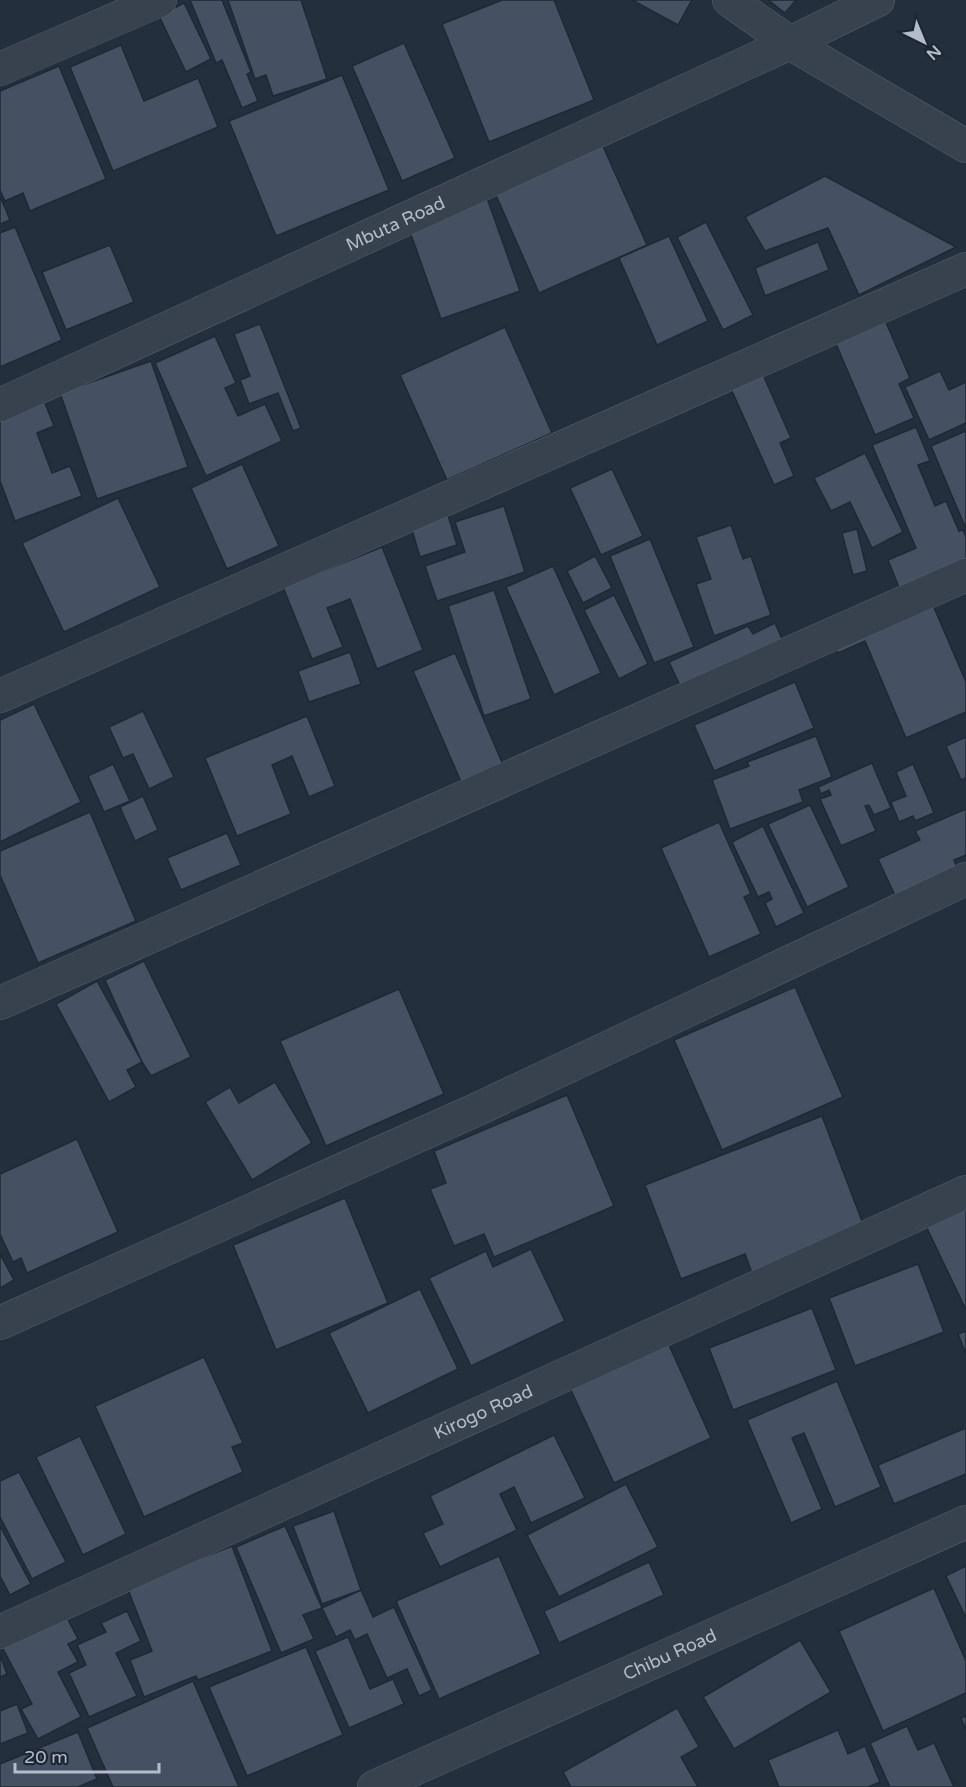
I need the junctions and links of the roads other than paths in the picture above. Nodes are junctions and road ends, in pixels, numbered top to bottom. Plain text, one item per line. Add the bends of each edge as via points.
1 (160, 0) edge
2 (729, 0) edge
3 (878, 0) edge
4 (790, 43) junction
5 (0, 69) edge
6 (966, 146) edge
7 (966, 269) edge
8 (0, 405) edge
9 (966, 574) edge
10 (0, 696) edge
11 (966, 879) edge
12 (0, 1003) edge
13 (966, 1192) edge
14 (0, 1323) edge
15 (966, 1522) edge
16 (0, 1632) edge
17 (374, 1787) edge

1 - 5 street
2 - 4 street
3 - 4 street, Mbuta Road
4 - 6 street
4 - 8 street, Mbuta Road
7 - 10 street
9 - 12 street
11 - 14 street via 480,1108
13 - 16 street, Kirogo Road
15 - 17 street, Chibu Road

